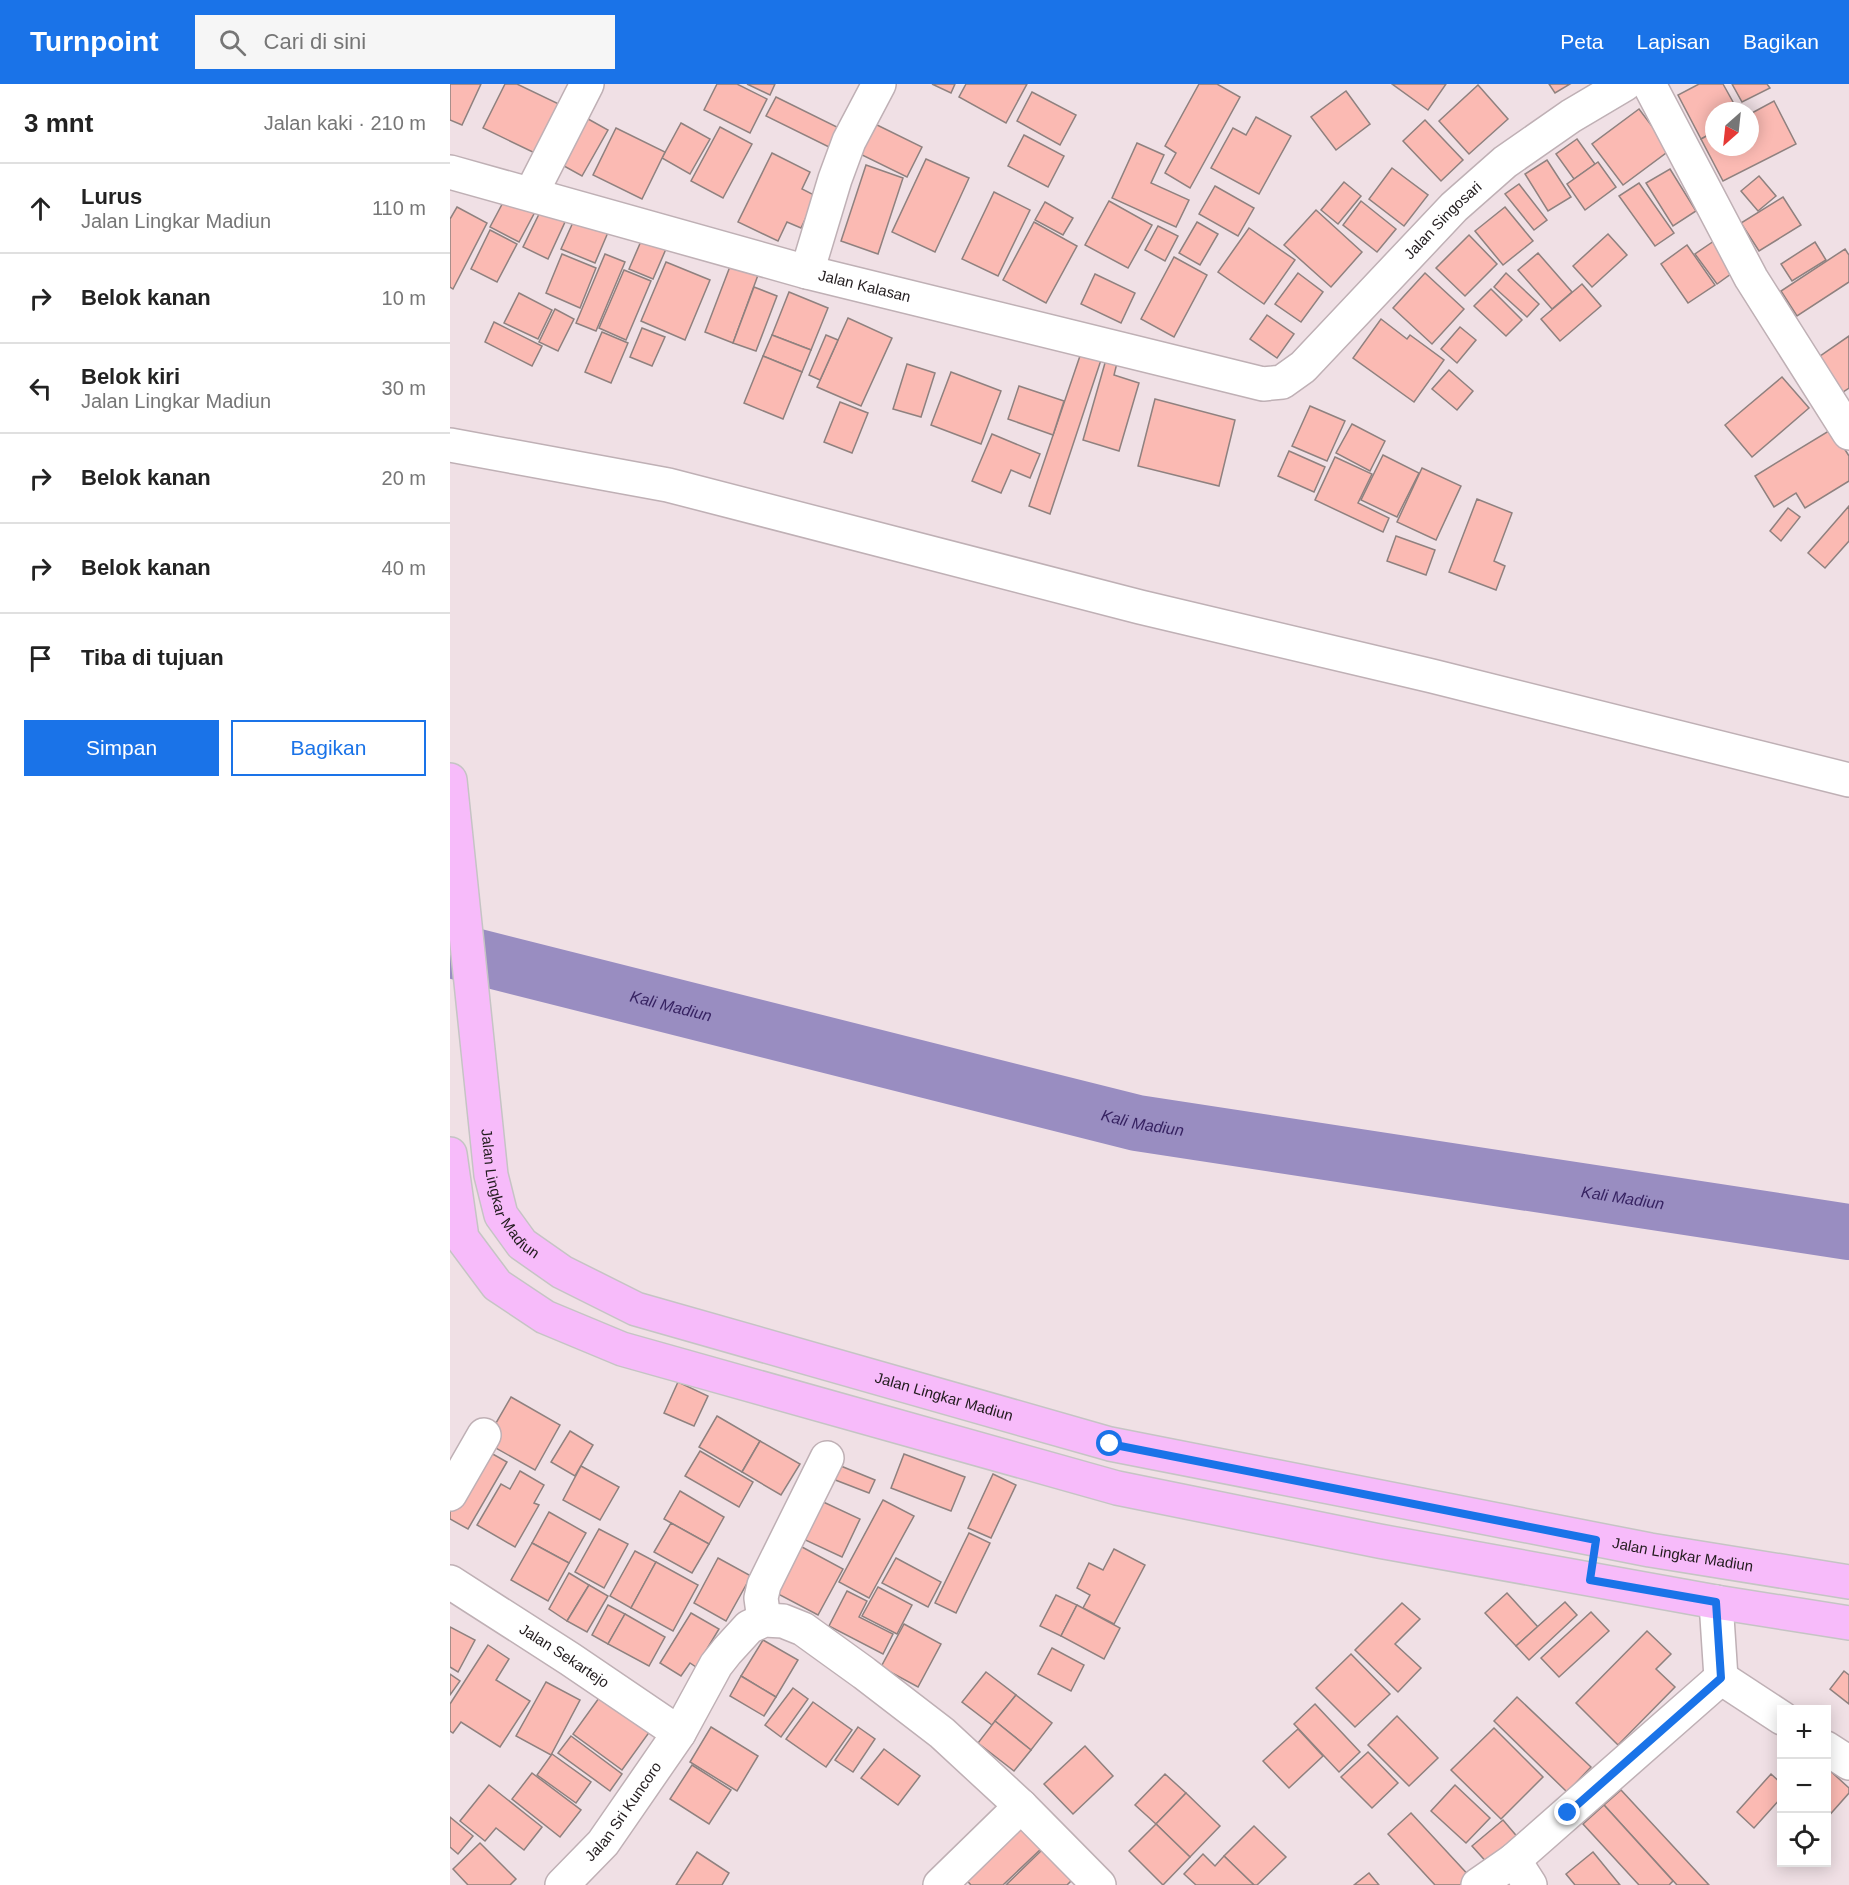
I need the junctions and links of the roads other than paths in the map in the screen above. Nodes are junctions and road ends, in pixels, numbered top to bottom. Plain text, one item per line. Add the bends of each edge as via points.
1 (588, 84) edge
2 (879, 84) edge
3 (1625, 84) edge
4 (1649, 84) edge
5 (450, 172) edge
6 (531, 194) junction
7 (807, 272) junction
8 (1282, 382) joint
9 (1849, 433) edge
10 (450, 445) edge
11 (450, 780) edge
12 (1849, 780) edge
13 (450, 1155) edge
14 (484, 1436) dead end
15 (827, 1458) dead end
16 (450, 1494) edge
17 (1596, 1540) junction
18 (1590, 1580) junction
19 (450, 1582) edge
20 (1849, 1582) edge
21 (1716, 1602) junction
22 (764, 1620) junction
23 (1849, 1623) edge
24 (1721, 1678) junction
25 (1777, 1715) edge
26 (679, 1733) junction
27 (1831, 1751) edge
28 (1849, 1763) edge
29 (1021, 1806) junction
30 (1522, 1872) edge
31 (562, 1885) edge
32 (940, 1885) edge
33 (1100, 1885) edge
34 (1478, 1885) edge

1 - 6 street
2 - 7 street via 849,141
3 - 8 street, Jalan Singosari via 1505,162 1454,207 1303,367
4 - 9 street via 1751,278
5 - 6 street, Jalan Kalasan
6 - 7 street, Jalan Kalasan
7 - 8 street, Jalan Kalasan via 1263,384
10 - 12 street via 668,485 1140,607
11 - 17 main road, Jalan Lingkar Madiun via 491,1175 501,1215 522,1244 562,1272 636,1309 1110,1444
13 - 18 main road via 462,1238 497,1285 545,1317 622,1349 1117,1488
14 - 16 street
15 - 22 street via 764,1585
17 - 18 main road
17 - 20 main road, Jalan Lingkar Madiun
18 - 21 main road
19 - 26 street, Jalan Sekartejo
21 - 23 main road
21 - 24 street
22 - 26 street, Jalan Sri Kuncoro via 749,1627 722,1658
22 - 29 street via 783,1621 803,1629 864,1673 942,1733
24 - 25 street
24 - 30 street
26 - 31 street, Jalan Sri Kuncoro via 603,1844
27 - 28 street
29 - 32 street
29 - 33 street
30 - 34 street

